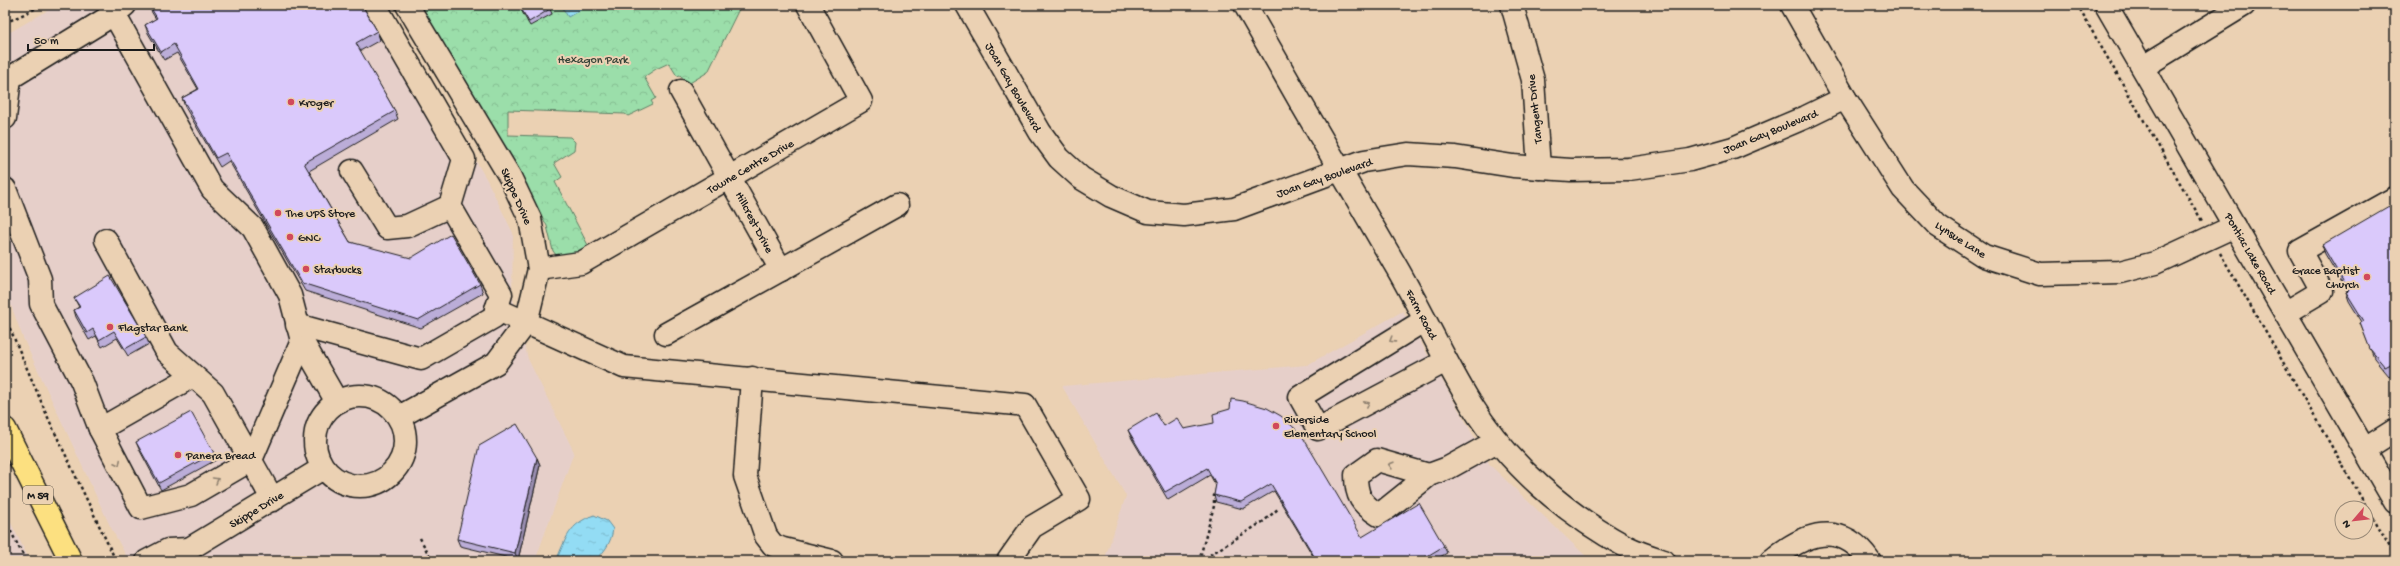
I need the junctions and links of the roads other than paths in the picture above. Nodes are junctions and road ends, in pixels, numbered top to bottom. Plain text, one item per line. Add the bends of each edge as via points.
1 (375, 5) edge
2 (407, 5) edge
3 (808, 5) edge
4 (967, 5) edge
5 (1245, 5) edge
6 (1512, 5) edge
7 (1792, 5) edge
8 (2106, 5) edge
9 (2244, 5) edge
10 (116, 8) edge
11 (2143, 68) junction
12 (681, 91) dead end
13 (1845, 98) junction
14 (5, 118) edge
15 (491, 143) junction
16 (464, 159) junction
17 (1539, 168) junction
18 (1338, 170) junction
19 (352, 171) dead end
20 (731, 176) junction
21 (5, 189) edge
22 (2395, 198) edge
23 (896, 205) dead end
24 (450, 206) junction
25 (2235, 226) junction
26 (106, 240) dead end
27 (539, 269) junction
28 (781, 270) junction
29 (496, 309) junction
30 (2285, 313) junction
31 (1425, 320) junction
32 (526, 323) junction
33 (299, 333) junction
34 (666, 334) dead end
35 (1446, 361) junction
36 (193, 376) junction
37 (752, 378) junction
38 (337, 402) junction
39 (399, 418) junction
40 (5, 429) edge
41 (100, 429) junction
42 (2395, 430) edge
43 (1497, 441) junction
44 (2364, 449) junction
45 (251, 460) junction
46 (323, 468) junction
47 (1429, 475) dead end
48 (273, 500) junction
49 (2395, 502) edge
50 (184, 555) edge
51 (1630, 555) edge
52 (71, 561) edge
53 (147, 561) edge
54 (832, 561) edge
55 (1008, 561) edge
56 (1664, 561) edge
57 (1771, 561) edge
58 (1870, 561) edge

1 - 16 street
2 - 15 street, Skippe Drive
3 - 20 street, Towne Centre Drive via 861,101
4 - 18 street, Joan Gay Boulevard via 1040,132 1059,158 1081,178 1111,196 1148,212 1184,215 1234,209
5 - 18 street, Farm Road
6 - 17 street, Tangent Drive via 1533,80
7 - 13 street, Lynsue Lane
8 - 11 street, Pontiac Lake Road
9 - 11 street
10 - 14 street via 10,78
10 - 33 street via 212,189 253,228 290,295
11 - 25 street, Pontiac Lake Road
12 - 20 street, Hillcrest Drive
13 - 17 street, Joan Gay Boulevard via 1733,148 1690,160 1629,169
13 - 25 street, Lynsue Lane via 1903,189 1938,226 1984,256 2040,274 2120,272 2155,263
15 - 16 street
15 - 27 street, Skippe Drive via 530,218
16 - 24 street
17 - 18 street, Joan Gay Boulevard via 1455,157 1408,154 1364,161
18 - 31 street, Farm Road
19 - 24 street via 387,228 407,226
20 - 27 street, Towne Centre Drive via 581,263
20 - 28 street, Hillcrest Drive
21 - 41 street via 40,279 41,304 82,382
22 - 30 street via 2300,252 2322,291
23 - 28 street
24 - 29 street via 501,294
25 - 30 street, Pontiac Lake Road
26 - 36 street via 167,352
27 - 32 street, Skippe Drive
28 - 34 street
29 - 32 street
29 - 33 street via 494,317 420,359
30 - 44 street, Pontiac Lake Road
31 - 35 street, Farm Road
31 -> 35 street via 1300,397 1318,429
32 - 37 street via 624,367
32 - 39 street, Skippe Drive via 496,363
33 - 38 street
33 - 45 street
35 - 43 street, Farm Road
36 - 41 street
36 - 45 street via 213,393
37 - 54 street via 745,476 766,536 773,545 783,549
37 - 55 street via 1025,405 1079,499 1032,527
38 - 39 street via 360,395 375,398 389,405
38 - 46 street via 320,418 315,433 315,448
39 - 46 street via 404,431 402,459 394,471 383,480 370,485 355,486 342,482
40 - 52 highway, M 59
41 -> 45 street via 141,508 191,495
42 - 44 street
43 - 47 street via 1448,468
43 - 51 street, Farm Road via 1512,460 1538,484
44 - 49 street, Pontiac Lake Road
45 - 48 street
46 - 48 street, Skippe Drive
48 - 50 street, Skippe Drive
50 - 53 street, Skippe Drive via 168,550
51 - 56 street, Farm Road
57 - 58 street via 1795,543 1821,533 1846,538

